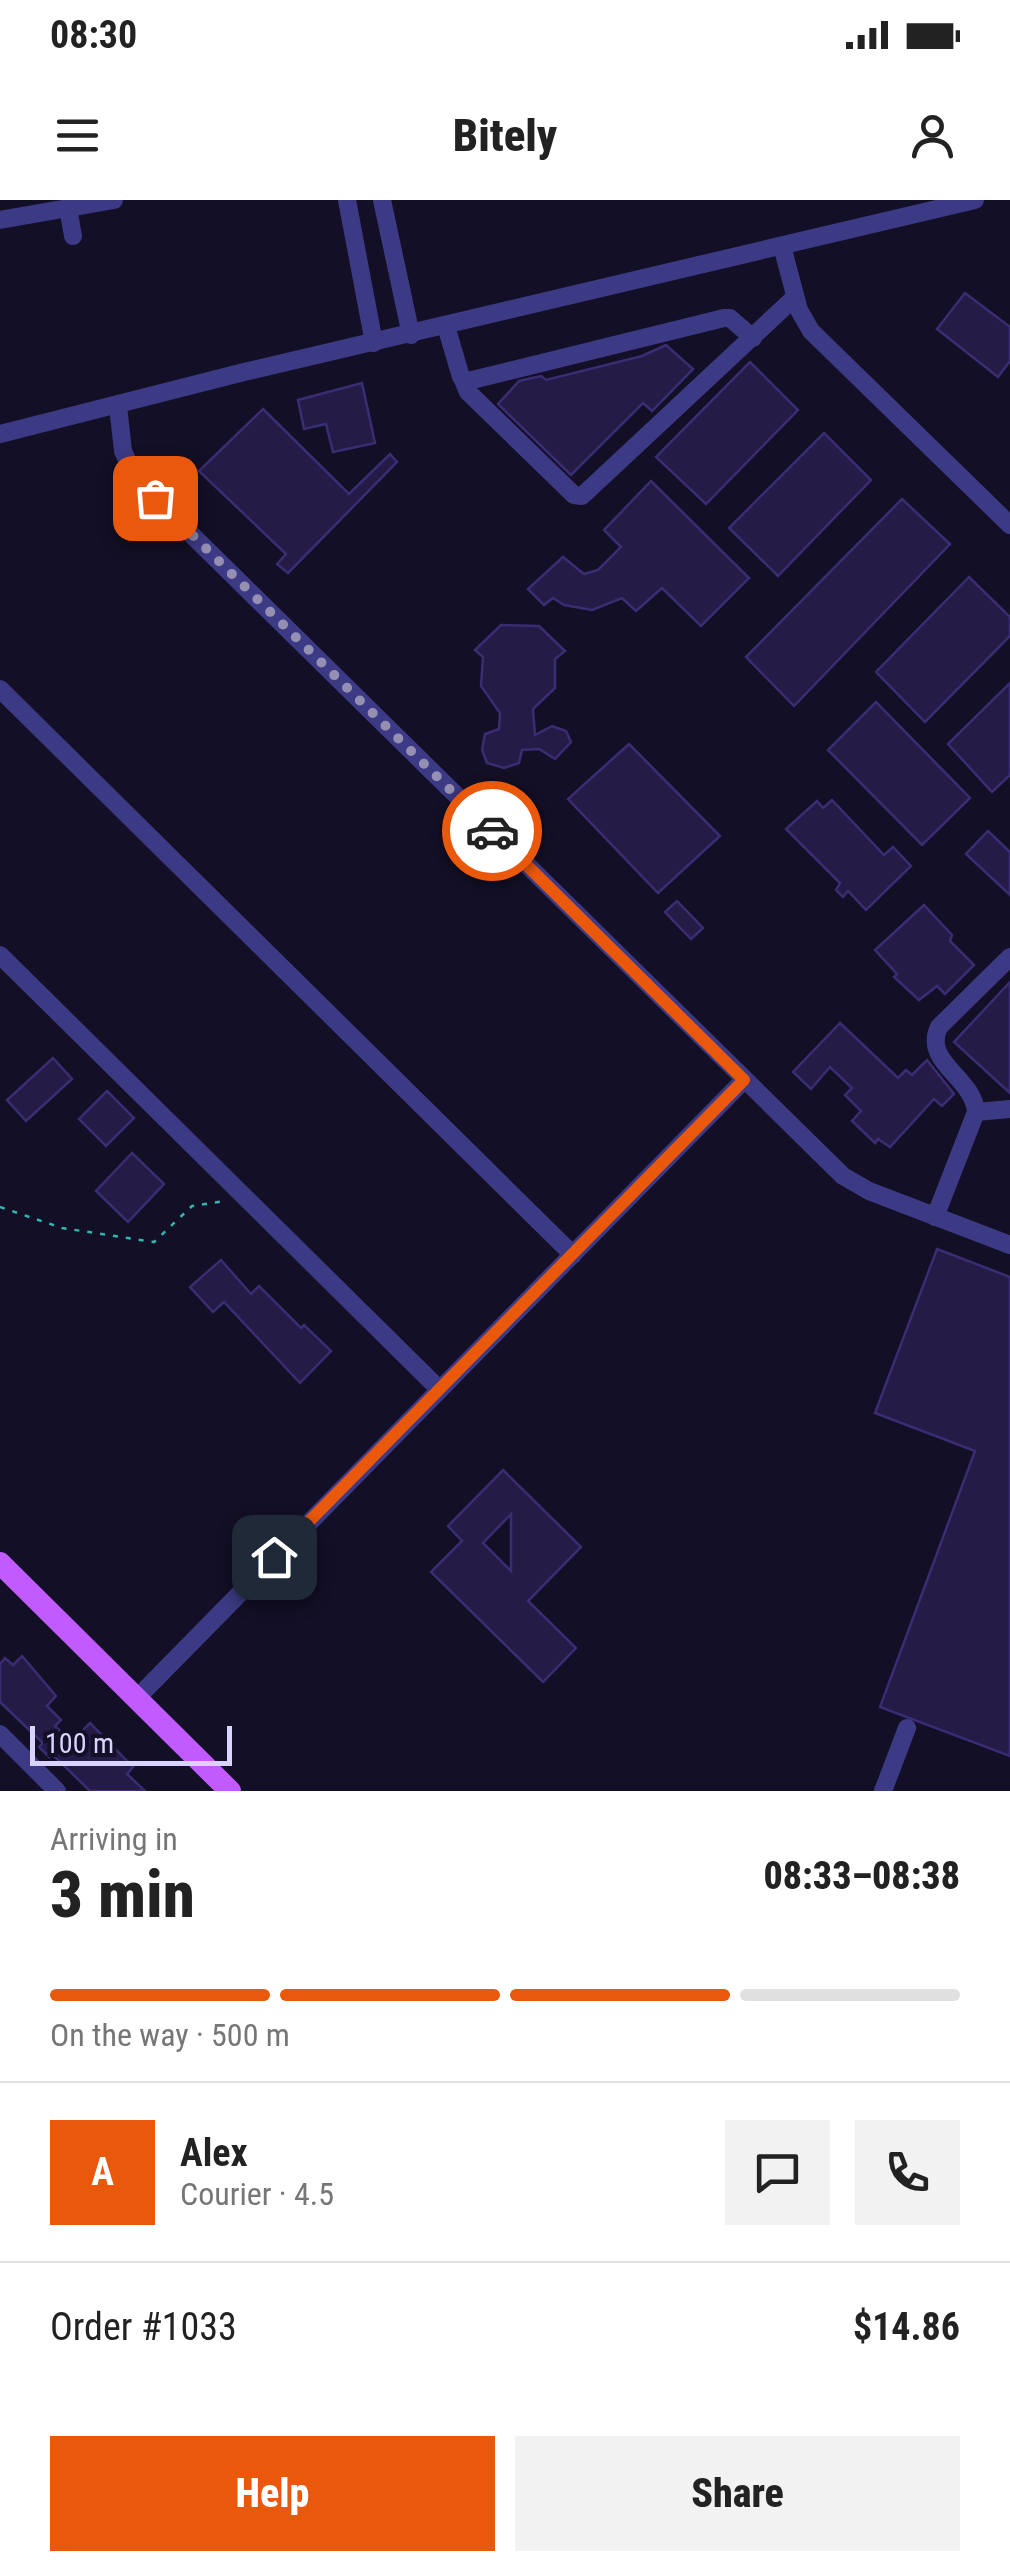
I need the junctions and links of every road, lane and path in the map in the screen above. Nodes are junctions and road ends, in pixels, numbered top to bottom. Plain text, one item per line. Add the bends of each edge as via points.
1 (114, 200) edge
2 (347, 200) edge
3 (382, 200) edge
4 (975, 200) edge
5 (68, 208) junction
6 (0, 220) edge
7 (72, 236) dead end
8 (782, 246) junction
9 (794, 298) junction
10 (446, 326) junction
11 (410, 335) junction
12 (753, 338) junction
13 (374, 343) junction
14 (464, 380) junction
15 (118, 406) junction
16 (0, 434) edge
17 (1010, 525) edge
18 (0, 689) edge
19 (0, 955) edge
20 (1010, 957) edge
21 (744, 1080) junction
22 (1010, 1110) edge
23 (976, 1112) junction
24 (246, 1198) junction
25 (0, 1207) edge
26 (935, 1218) junction
27 (1010, 1245) edge
28 (573, 1255) junction
29 (439, 1389) junction
30 (0, 1563) edge
31 (137, 1698) junction
32 (907, 1728) dead end
33 (3, 1742) edge
34 (57, 1791) edge
35 (230, 1791) edge
36 (883, 1791) edge

1 - 5 street
2 - 13 street
3 - 11 street
4 - 8 street
5 - 6 street
5 - 7 street
8 - 9 street
8 - 10 street
9 - 12 street
9 - 17 street via 811,331
10 - 11 street
10 - 14 street
11 - 13 street
12 - 14 street via 724,318
12 - 14 street via 582,496 494,418
13 - 15 street
15 - 16 street
15 - 21 street via 123,451 136,480
18 - 28 street
19 - 24 street
20 - 23 street via 933,1039 973,1094
21 - 26 street via 856,1186
21 - 28 street
22 - 23 street
23 - 26 street
24 - 25 path via 192,1206 154,1242 62,1228
24 - 29 street
26 - 27 street
28 - 29 street
29 - 31 street
30 - 31 main road
31 - 35 main road
32 - 36 street
33 - 34 street

